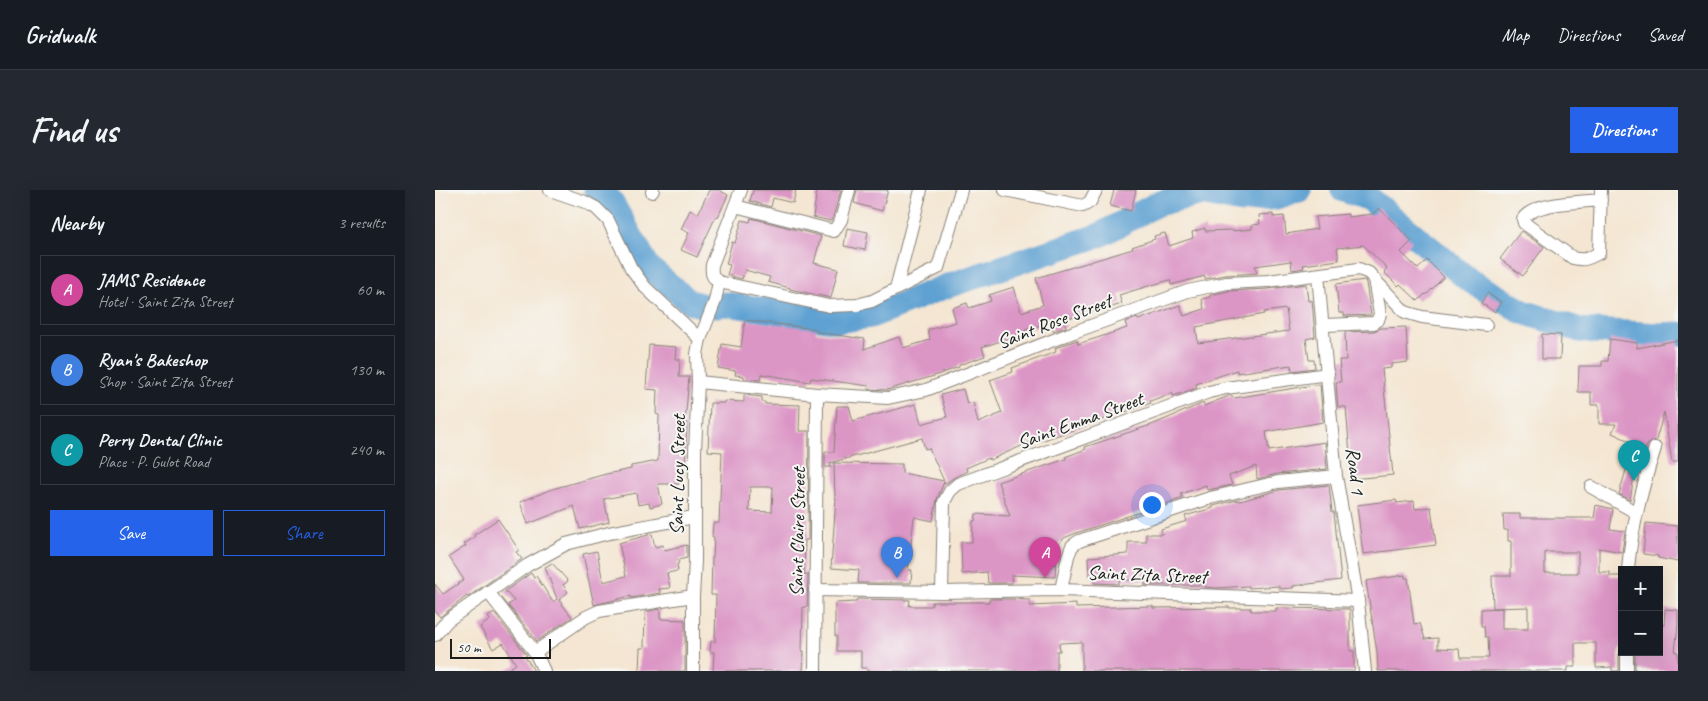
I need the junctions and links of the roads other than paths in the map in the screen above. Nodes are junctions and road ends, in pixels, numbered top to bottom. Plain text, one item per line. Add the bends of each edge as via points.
1 (550, 190) edge
2 (741, 190) edge
3 (849, 190) edge
4 (921, 190) edge
5 (961, 190) edge
6 (1005, 190) edge
7 (1096, 190) edge
8 (1028, 192) edge
9 (1601, 195) edge
10 (735, 206) junction
11 (1318, 275) junction
12 (1374, 279) junction
13 (719, 282) junction
14 (895, 289) junction
15 (1323, 325) junction
16 (1486, 325) dead end
17 (700, 339) junction
18 (1328, 374) junction
19 (698, 382) junction
20 (817, 394) junction
21 (1655, 448) dead end
22 (1336, 476) junction
23 (1591, 486) dead end
24 (1637, 512) junction
25 (694, 517) junction
26 (1629, 566) edge
27 (815, 590) junction
28 (1061, 590) junction
29 (488, 592) junction
30 (942, 592) junction
31 (693, 596) junction
32 (1358, 601) junction
33 (435, 635) edge
34 (535, 652) junction
35 (1627, 656) edge
36 (544, 671) edge
37 (693, 671) edge
38 (815, 671) edge
39 (1365, 671) edge
40 (1627, 671) edge

1 - 17 street via 596,208 608,220 631,268 645,286
2 - 10 street
3 - 10 street via 841,220 834,230
4 - 14 street
5 - 14 street via 939,268
6 - 8 street
7 - 8 street via 1090,202 1083,206
9 - 9 street via 1599,253 1587,259 1573,258 1524,223 1526,215 1538,208
10 - 13 street via 712,265 711,274
11 - 12 street, Saint Rose Street via 1359,269
11 - 15 street, Road 1
11 - 20 street, Saint Rose Street via 1227,283 1189,291 926,390 888,398
12 - 15 street via 1380,314 1378,320
12 - 16 street via 1405,312
13 - 14 street via 829,306 857,305
13 - 17 street, Saint Lucy Street via 709,320
15 - 18 street, Road 1
17 - 19 street, Saint Lucy Street
18 - 22 street, Road 1
18 - 30 street, Saint Emma Street via 1209,392 958,484 949,491 944,502
19 - 20 street, Saint Rose Street
19 - 25 street, Saint Lucy Street
20 - 27 street, Saint Claire Street
21 - 24 street
22 - 28 street via 1278,482 1210,498 1079,541 1072,546 1068,556
22 - 32 street, Road 1
23 - 24 street
24 - 26 street via 1630,540
25 - 29 street via 566,544
25 - 31 street, Saint Lucy Street
27 - 30 street, Saint Zita Street
27 - 38 street, Saint Claire Street
28 - 30 street, Saint Zita Street
28 - 32 street, Saint Zita Street
29 - 33 street via 448,620
29 - 34 street
31 - 34 street via 599,610
31 - 37 street, Saint Lucy Street
32 - 39 street, Road 1
34 - 36 street
35 - 40 street

